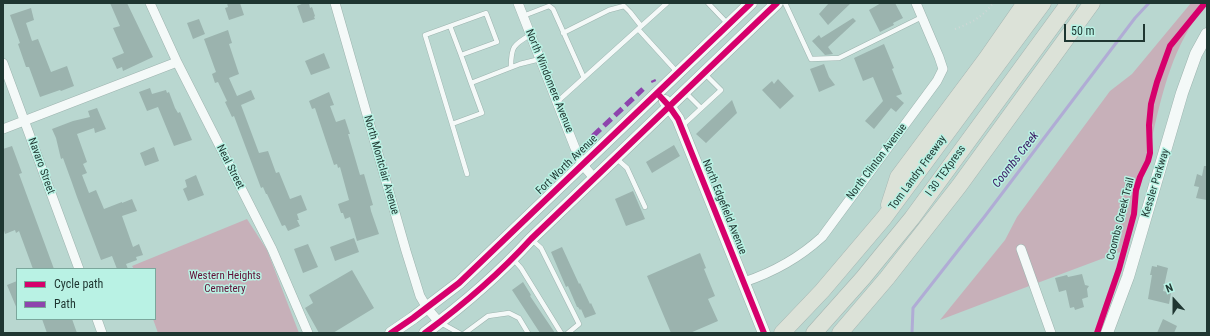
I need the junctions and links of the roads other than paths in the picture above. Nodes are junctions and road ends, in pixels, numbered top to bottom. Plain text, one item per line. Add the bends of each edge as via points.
1 (150, 3) edge
2 (335, 3) edge
3 (518, 3) edge
4 (667, 3) edge
5 (708, 3) edge
6 (751, 3) edge
7 (777, 3) edge
8 (785, 3) edge
9 (916, 3) edge
10 (1024, 3) edge
11 (1043, 3) edge
12 (1069, 3) edge
13 (1092, 3) edge
14 (523, 16) junction
15 (922, 17) junction
16 (728, 24) junction
17 (450, 26) junction
18 (640, 28) junction
19 (563, 33) junction
20 (1207, 34) edge
21 (530, 35) junction
22 (461, 55) junction
23 (540, 59) junction
24 (3, 62) edge
25 (176, 62) junction
26 (511, 67) junction
27 (678, 73) junction
28 (704, 73) junction
29 (584, 78) junction
30 (471, 83) junction
31 (685, 92) junction
32 (657, 93) junction
33 (557, 102) junction
34 (669, 106) junction
35 (701, 108) junction
36 (24, 120) junction
37 (452, 124) junction
38 (681, 127) junction
39 (3, 129) edge
40 (616, 157) junction
41 (582, 164) junction
42 (467, 174) dead end
43 (594, 178) junction
44 (645, 207) dead end
45 (884, 218) junction
46 (531, 239) junction
47 (499, 245) junction
48 (1022, 249) dead end
49 (513, 259) junction
50 (79, 268) edge
51 (744, 282) junction
52 (427, 308) junction
53 (97, 320) edge
54 (439, 322) junction
55 (102, 333) edge
56 (308, 333) edge
57 (391, 333) edge
58 (425, 333) edge
59 (459, 333) edge
60 (465, 333) edge
61 (528, 333) edge
62 (561, 333) edge
63 (568, 333) edge
64 (764, 333) edge
65 (782, 333) edge
66 (814, 333) edge
67 (840, 333) edge
68 (1051, 333) edge
69 (1107, 333) edge

1 - 25 street, Neal Street
2 - 52 street, North Montclair Avenue via 406,251 420,296
3 - 14 street, North Windomere Avenue
4 - 18 lane
5 - 16 lane
6 - 16 main road, Fort Worth Avenue
7 - 28 main road
8 - 15 lane via 811,59 840,58
9 - 15 street, North Clinton Avenue
10 - 45 highway via 986,59 898,177
11 - 45 highway, Tom Landry Freeway
12 - 66 highway, I 30 TEXpress via 912,218
13 - 67 highway via 950,198
14 - 19 lane via 549,6 553,9
14 - 21 street, North Windomere Avenue
15 - 51 street, North Clinton Avenue via 943,69 937,81 822,237 790,262 764,276
16 - 27 main road, Fort Worth Avenue
17 - 22 lane
17 - 22 lane via 486,13 497,42
17 - 37 lane via 425,35
18 - 19 lane via 624,6 609,10
18 - 27 lane
18 - 29 lane
19 - 29 lane
20 - 69 main road, Kessler Parkway via 1196,54 1182,93 1128,277
21 - 23 street, North Windomere Avenue
21 - 26 lane via 518,42 511,51
22 - 30 lane
23 - 26 lane
23 - 33 street, North Windomere Avenue
24 - 36 street, Navaro Street
25 - 36 street
25 - 56 street, Neal Street via 272,249
26 - 30 lane
27 - 32 main road, Fort Worth Avenue
28 - 31 main road
28 - 35 lane via 721,90
29 - 33 lane
30 - 37 lane via 482,113
31 - 34 main road
31 - 35 lane
32 - 34 main road, North Edgefield Avenue
32 - 41 main road, Fort Worth Avenue
33 - 41 street, North Windomere Avenue
34 - 38 main road, North Edgefield Avenue
34 - 40 main road
35 - 38 lane
36 - 39 street
36 - 50 street, Navaro Street
37 - 42 lane
38 - 51 main road, North Edgefield Avenue
40 - 43 main road
40 - 44 lane via 627,168
41 - 43 street, North Windomere Avenue
41 - 47 main road, Fort Worth Avenue
43 - 46 main road
45 - 65 highway, Tom Landry Freeway via 822,291
46 - 49 main road
46 - 63 lane via 541,248 579,324
47 - 49 main road
47 - 52 main road, Fort Worth Avenue via 459,283
48 - 68 street
49 - 54 main road
49 - 62 lane
51 - 64 main road, North Edgefield Avenue
52 - 54 street, North Montclair Avenue
52 - 57 main road, Fort Worth Avenue
53 - 55 street
54 - 58 main road
54 - 59 lane
60 - 61 lane via 488,316 509,313 519,318

